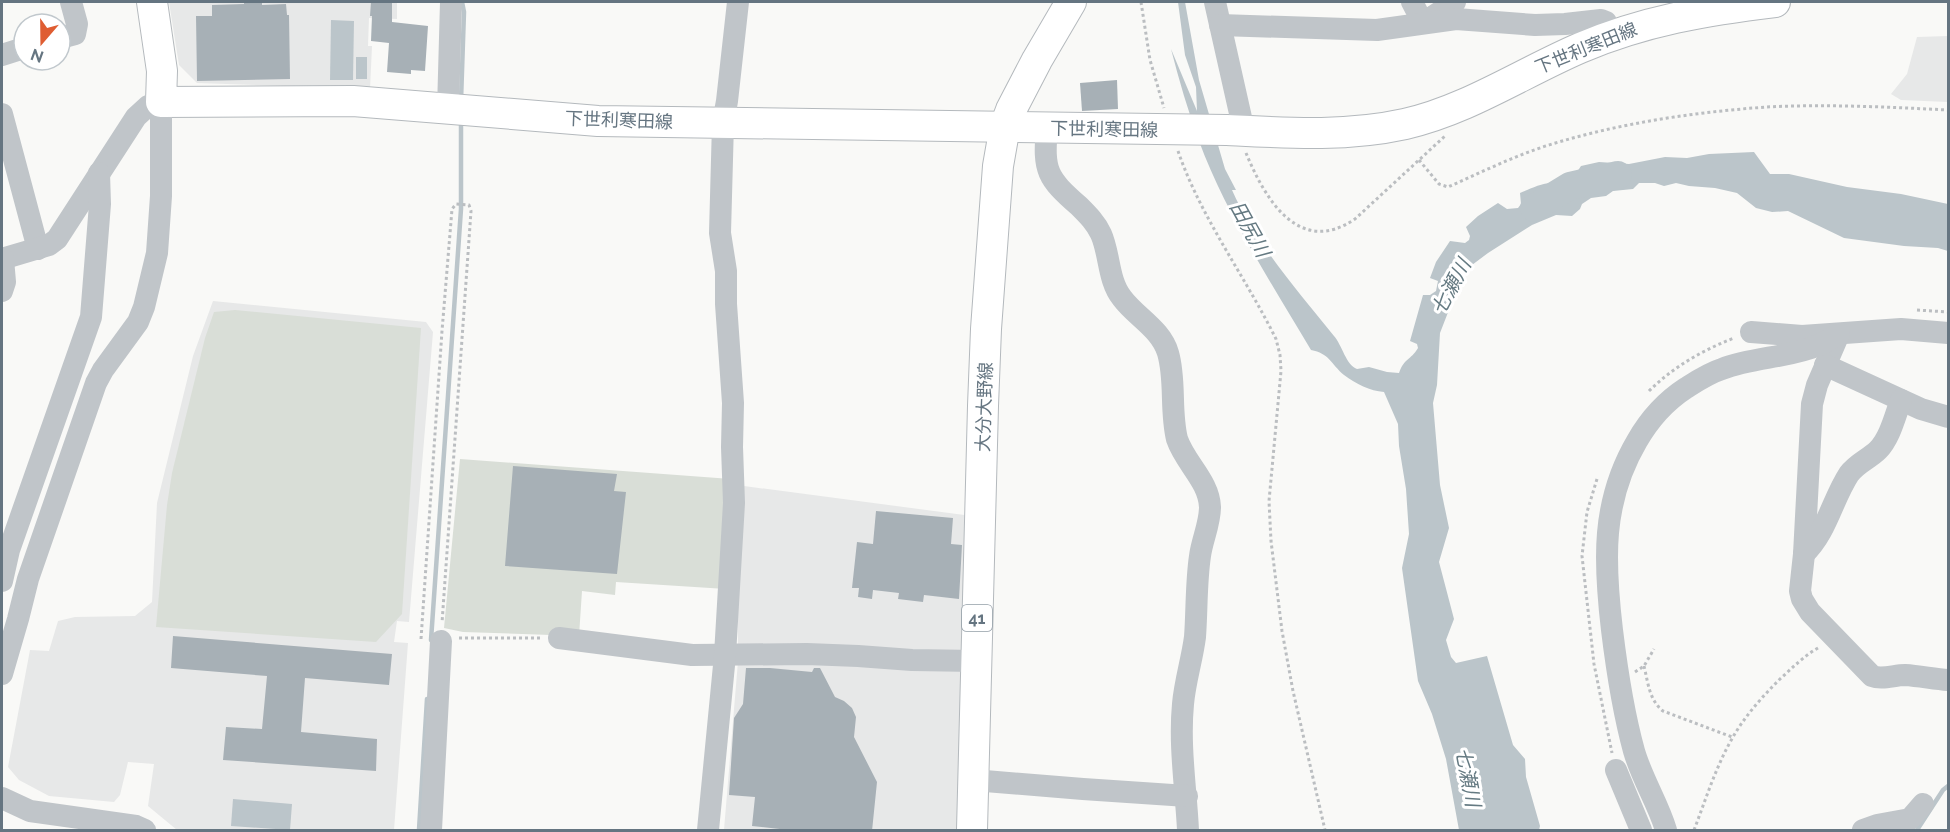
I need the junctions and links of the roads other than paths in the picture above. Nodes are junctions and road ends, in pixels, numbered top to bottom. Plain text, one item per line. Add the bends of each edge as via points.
1 (71, 2) edge
2 (153, 2) edge
3 (451, 2) edge
4 (738, 2) edge
5 (1071, 2) edge
6 (1215, 2) edge
7 (1412, 2) edge
8 (1455, 2) edge
9 (1775, 2) edge
10 (1423, 23) junction
11 (1220, 25) junction
12 (72, 35) edge
13 (1611, 35) junction
14 (161, 102) junction
15 (448, 109) junction
16 (2, 114) edge
17 (723, 123) junction
18 (1005, 126) junction
19 (1047, 128) junction
20 (1239, 137) junction
21 (99, 173) junction
22 (38, 249) junction
23 (2, 259) edge
24 (2, 291) edge
25 (1751, 332) road end
26 (1948, 333) edge
27 (1839, 334) junction
28 (1826, 365) junction
29 (1901, 400) junction
30 (1948, 417) edge
31 (1804, 554) junction
32 (2, 581) edge
33 (439, 636) road end
34 (559, 638) road end
35 (725, 655) junction
36 (976, 661) junction
37 (2, 674) edge
38 (1948, 680) edge
39 (1616, 770) road end
40 (973, 780) junction
41 (1186, 796) junction
42 (2, 798) edge
43 (1923, 804) dead end
44 (145, 831) edge
45 (431, 831) edge
46 (708, 831) edge
47 (972, 831) edge
48 (1188, 831) edge
49 (1641, 831) edge
50 (1666, 831) edge
51 (1863, 831) edge

1 - 12 street via 77,24
2 - 14 main road via 162,71
3 - 15 street
4 - 17 street
5 - 18 main road, 大分大野線 / 41
6 - 11 street
7 - 10 street
8 - 10 street
9 - 13 main road, 下世利寒田線 via 1700,11
10 - 11 street via 1377,30
10 - 13 street via 1456,19 1552,25 1601,20 1606,22
11 - 20 street
13 - 20 main road, 下世利寒田線 via 1467,103 1406,124 1327,134
14 - 15 main road, 下世利寒田線 via 353,101
14 - 21 street via 148,106 136,117
14 - 37 street via 159,243 144,306 138,322 96,383 28,579
15 - 17 main road, 下世利寒田線 via 598,121
16 - 22 street
17 - 18 main road, 下世利寒田線
17 - 35 street via 720,233 726,271 734,489
18 - 19 main road, 下世利寒田線
18 - 36 main road, 大分大野線 / 41 via 998,166 986,329
19 - 20 main road, 下世利寒田線 via 1173,128
19 - 41 street via 1046,155 1051,179 1098,227 1121,298 1155,331 1168,353 1177,437 1209,498 1209,519 1198,564 1195,636 1183,705
21 - 22 street via 57,239
21 - 32 street via 90,317 9,550
22 - 23 street
23 - 24 street
25 - 27 street
26 - 27 street via 1900,329
27 - 28 street
27 - 50 street via 1819,345 1722,368 1704,377 1655,415 1621,471 1608,526 1607,591 1619,683 1634,751
28 - 29 street
28 - 31 street via 1811,414
29 - 30 street
29 - 31 street via 1882,445 1853,468 1822,531
31 - 38 street via 1802,599 1867,673 1875,678 1906,675
33 - 45 street
34 - 35 street via 692,655
35 - 36 street
35 - 46 street
36 - 40 main road, 大分大野線 / 41
39 - 49 street
40 - 41 street
40 - 47 main road, 大分大野線 / 41
41 - 48 street
42 - 44 street via 30,811 136,826
43 - 51 street via 1910,819

